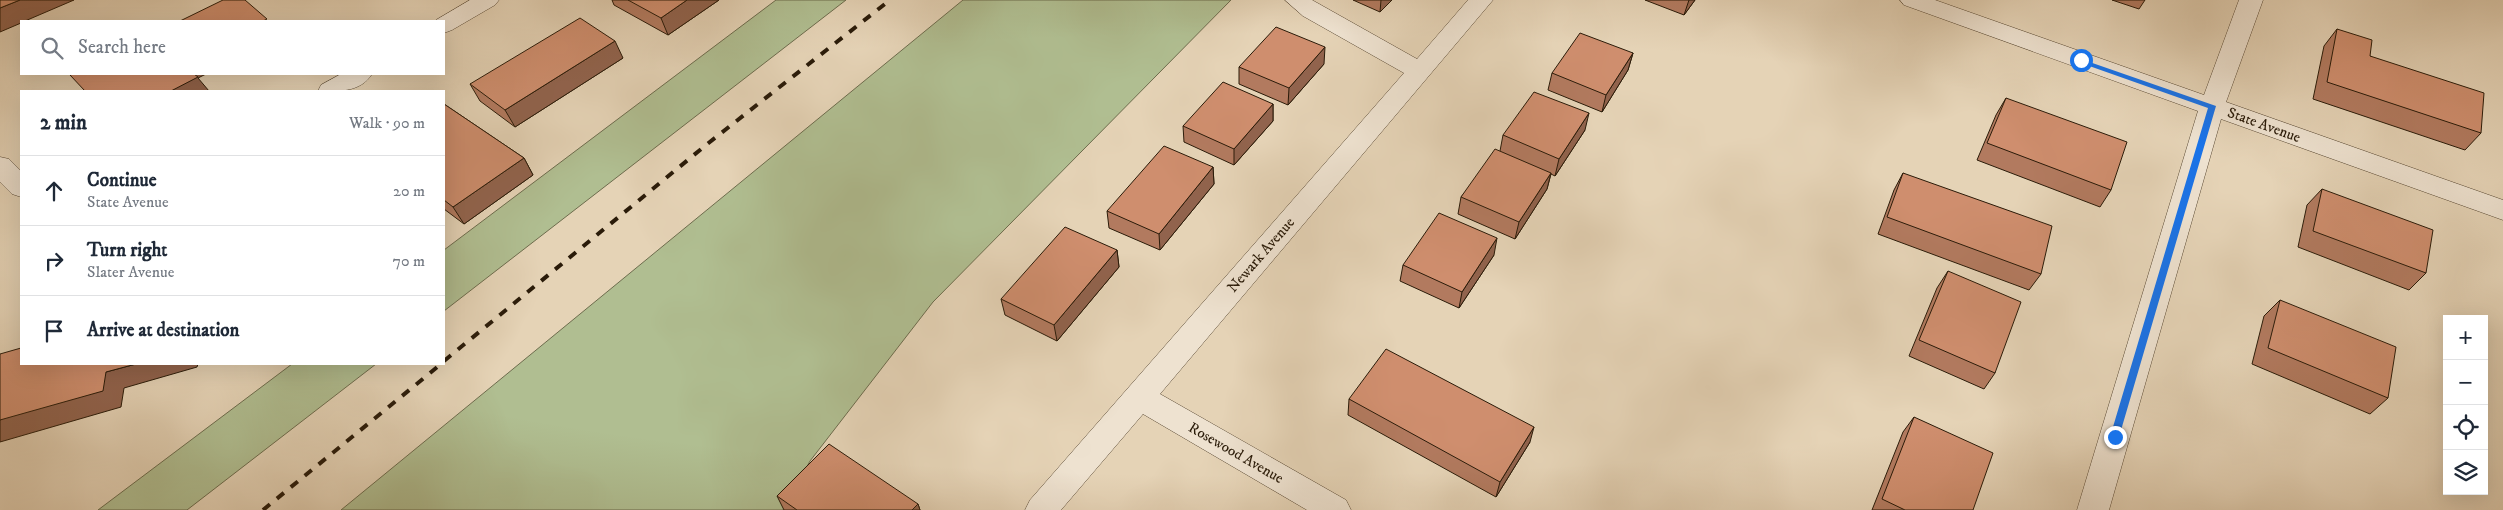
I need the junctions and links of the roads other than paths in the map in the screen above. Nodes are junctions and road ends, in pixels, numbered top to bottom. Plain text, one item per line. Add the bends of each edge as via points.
1 (487, 0) edge
2 (1297, 0) edge
3 (1481, 0) edge
4 (1912, 0) edge
5 (2251, 0) edge
6 (445, 24) edge
7 (1420, 71) junction
8 (358, 75) edge
9 (332, 90) edge
10 (2212, 106) junction
11 (0, 166) edge
12 (20, 186) edge
13 (2503, 210) edge
14 (1138, 396) junction
15 (1040, 510) edge
16 (1335, 510) edge
17 (2093, 510) edge

1 - 6 street
2 - 7 street via 1311,11
3 - 7 street, Newark Avenue
4 - 10 street, State Avenue
5 - 10 street
7 - 14 street, Newark Avenue
8 - 9 street
10 - 13 street, State Avenue
10 - 17 street
11 - 12 street
14 - 15 street, Newark Avenue
14 - 16 street, Rosewood Avenue

